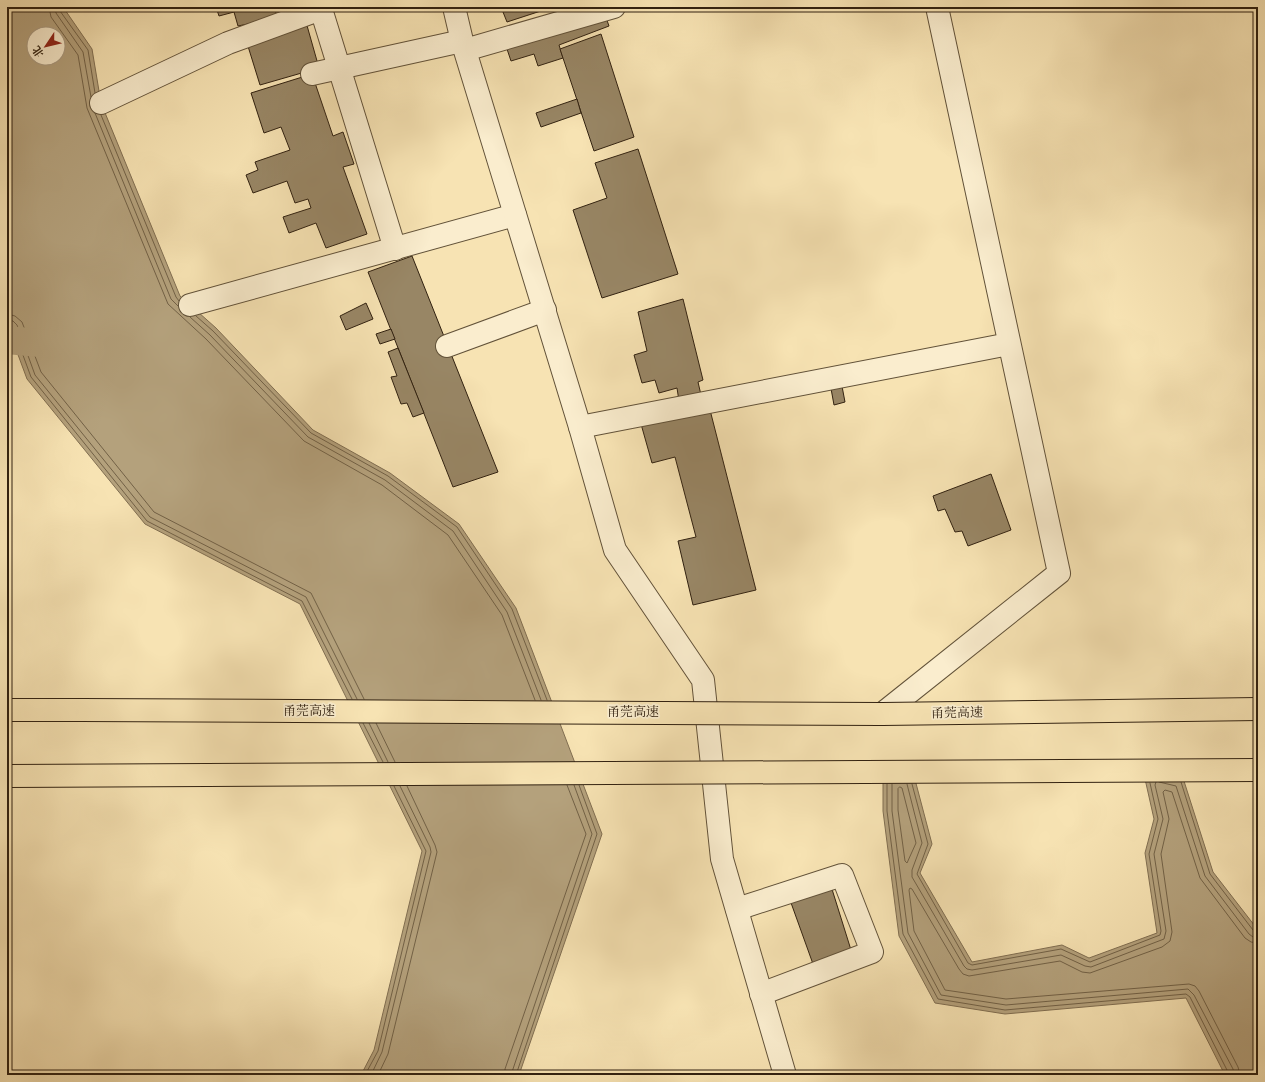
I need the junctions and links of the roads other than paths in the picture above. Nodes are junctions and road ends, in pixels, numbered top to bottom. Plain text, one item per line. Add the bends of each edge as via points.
1 (454, 7) edge
2 (614, 7) edge
3 (937, 7) edge
4 (320, 8) edge
5 (463, 45) junction
6 (339, 68) junction
7 (312, 74) dead end
8 (101, 103) dead end
9 (515, 216) junction
10 (395, 249) junction
11 (190, 305) dead end
12 (545, 310) junction
13 (1009, 344) junction
14 (448, 346) dead end
15 (580, 427) junction
16 (1258, 708) edge
17 (7, 710) edge
18 (882, 714) junction
19 (1258, 770) edge
20 (7, 776) edge
21 (737, 909) junction
22 (761, 994) junction
23 (785, 1075) edge

1 - 5 street
2 - 5 street
3 - 13 street
4 - 6 street
4 - 8 street via 228,43
5 - 6 street
5 - 9 street
6 - 7 street
6 - 10 street
9 - 10 street
9 - 12 street
10 - 11 street
12 - 14 street
12 - 15 street
13 - 15 street
13 - 18 street via 1059,573
15 - 21 street via 615,550 703,680 722,859
16 - 18 highway, 甬莞高速, bridge
17 - 18 highway, 甬莞高速, bridge
19 - 20 highway, bridge
21 - 22 street
21 - 22 street via 842,875 872,952
22 - 23 street

